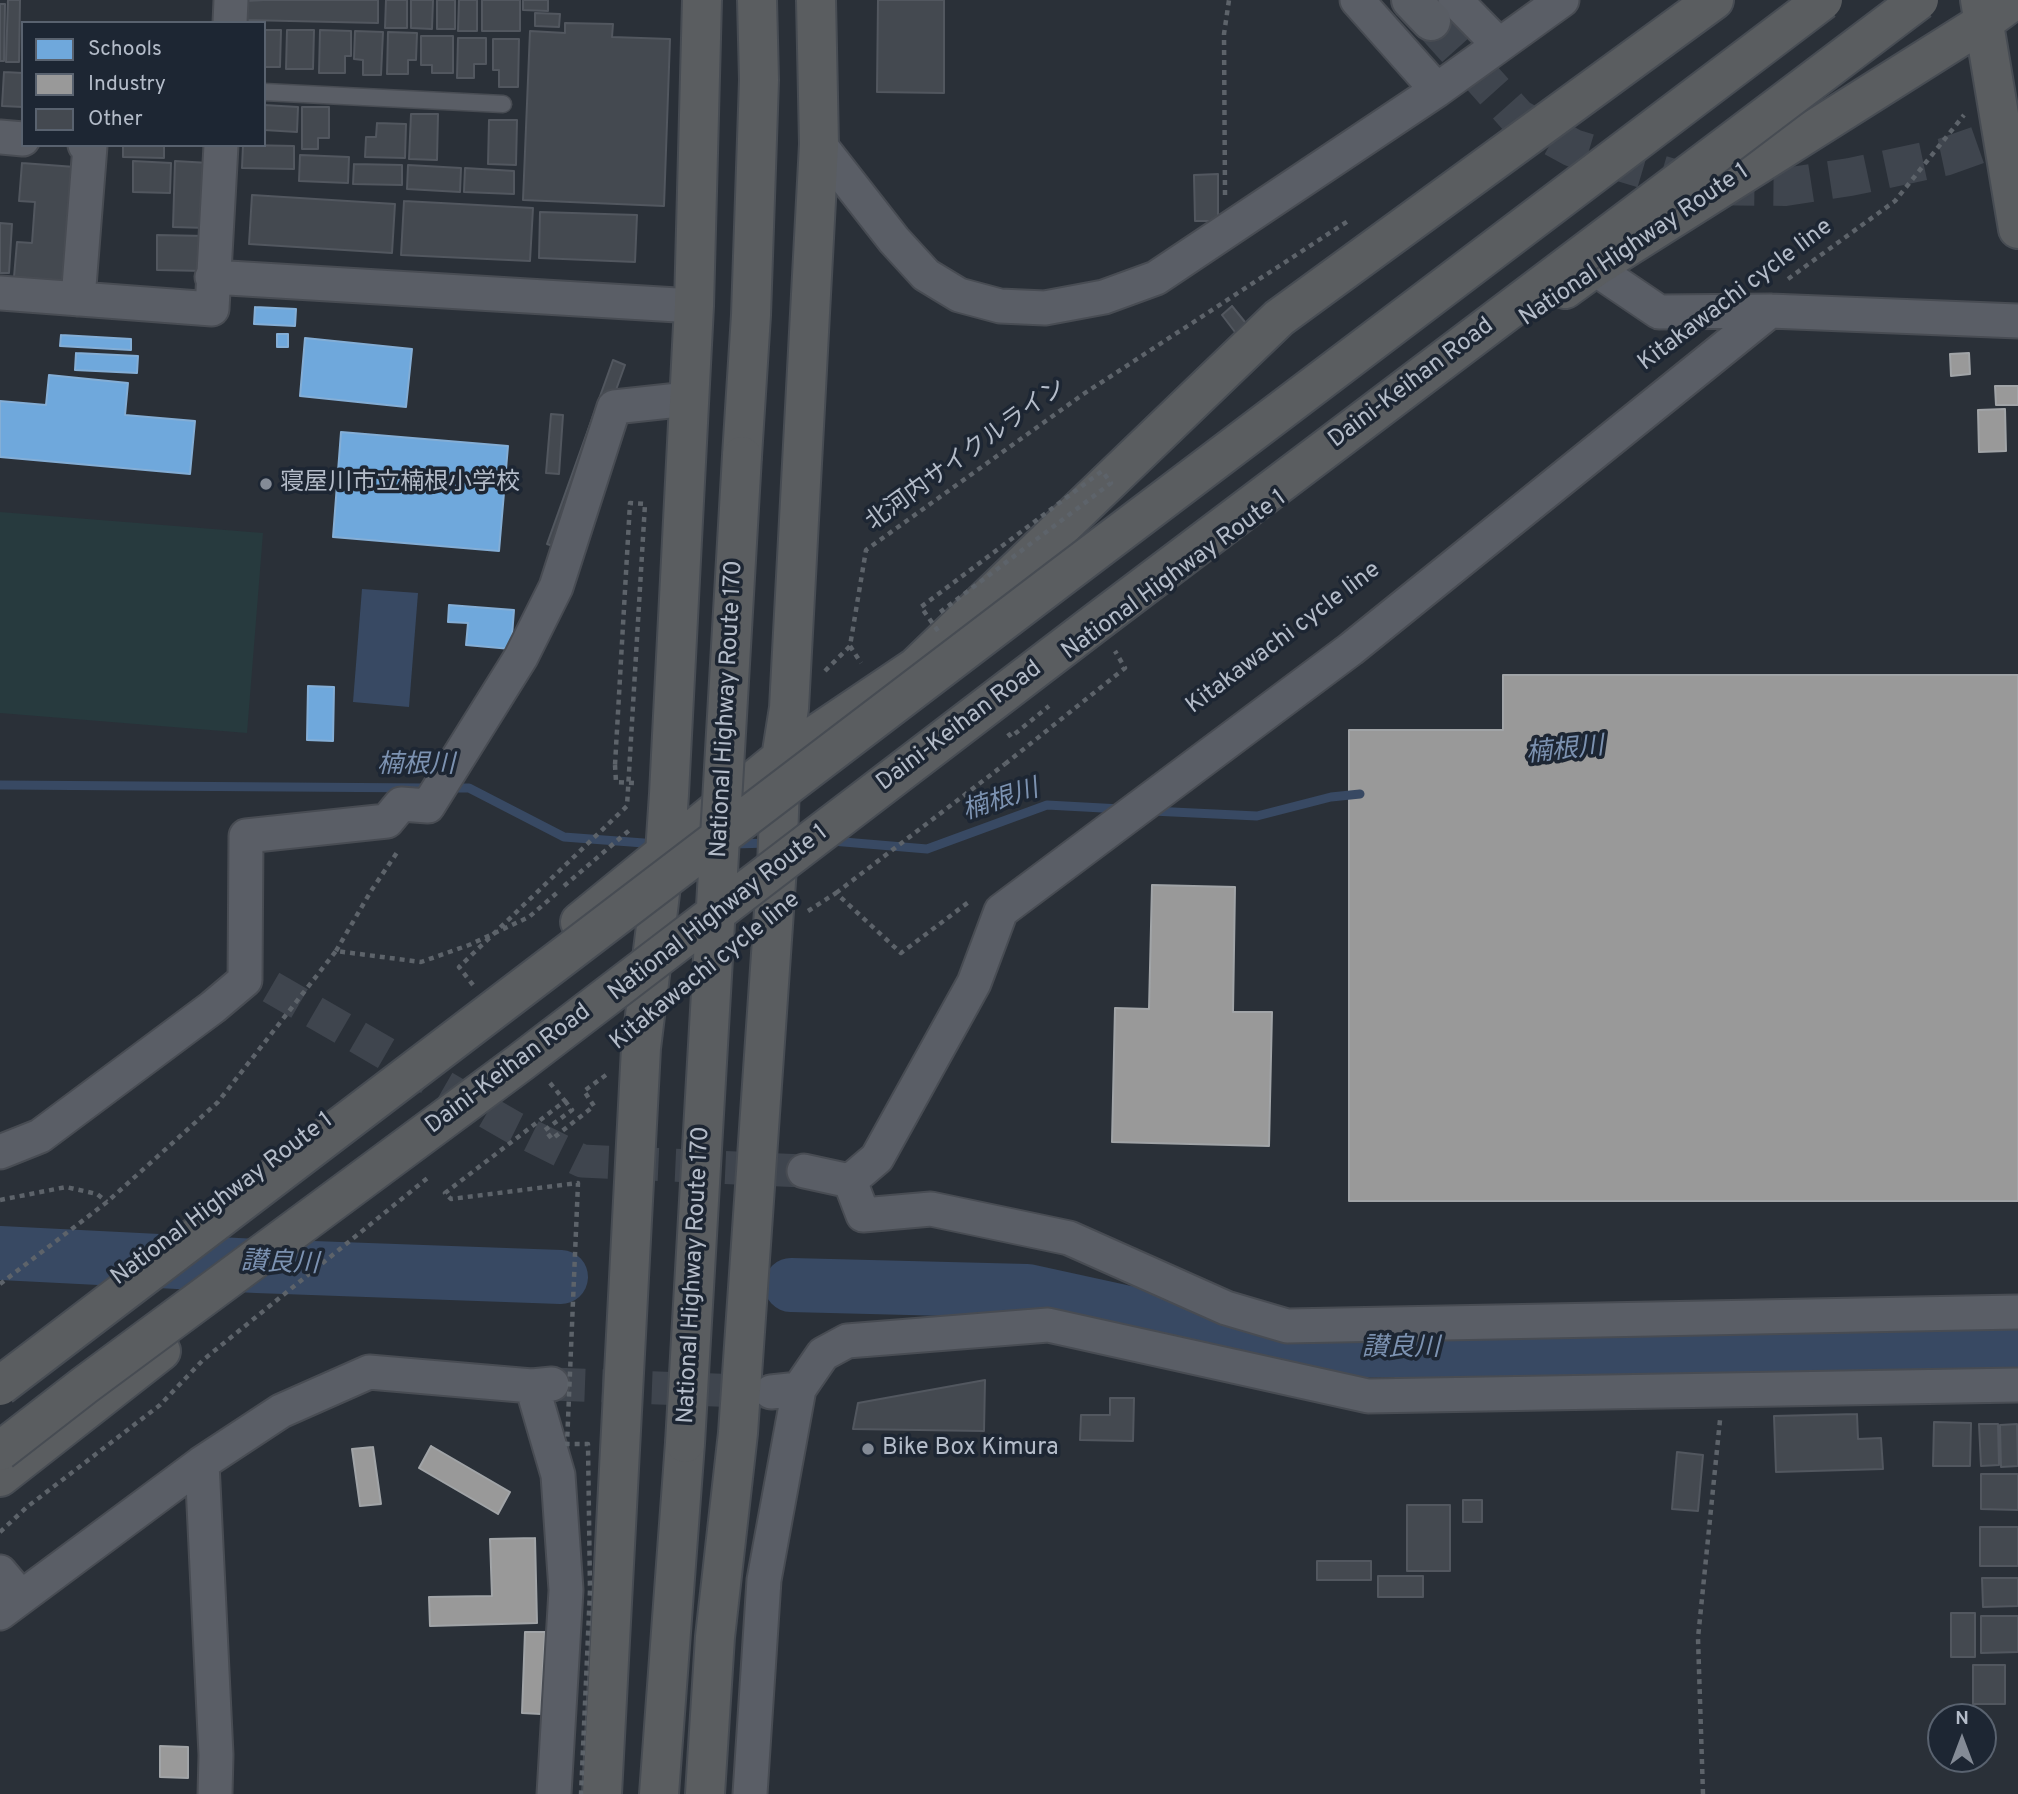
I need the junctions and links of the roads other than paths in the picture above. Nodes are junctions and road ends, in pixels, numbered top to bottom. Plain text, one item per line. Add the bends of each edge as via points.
1 (232, 0) edge
2 (702, 0) edge
3 (757, 0) edge
4 (816, 0) edge
5 (1357, 0) edge
6 (1562, 0) edge
7 (1714, 0) edge
8 (1823, 0) edge
9 (1919, 0) edge
10 (2014, 0) edge
11 (1432, 7) edge
12 (1982, 11) edge
13 (230, 21) edge
14 (1499, 45) junction
15 (1437, 90) junction
16 (266, 92) edge
17 (503, 104) dead end
18 (0, 137) edge
19 (21, 139) edge
20 (819, 144) junction
21 (90, 147) edge
22 (221, 147) edge
23 (2016, 206) edge
24 (1594, 268) junction
25 (212, 277) junction
26 (0, 293) edge
27 (78, 299) junction
28 (694, 306) junction
29 (1770, 311) junction
30 (2018, 321) edge
31 (688, 399) junction
32 (781, 758) junction
33 (664, 853) junction
34 (777, 867) junction
35 (649, 968) junction
36 (0, 1152) edge
37 (804, 1171) tunnel mouth
38 (850, 1181) junction
39 (2018, 1312) edge
40 (0, 1369) edge
41 (2018, 1385) edge
42 (0, 1386) edge
43 (0, 1451) edge
44 (202, 1463) junction
45 (0, 1477) edge
46 (0, 1572) edge
47 (11, 1605) edge
48 (215, 1794) edge
49 (554, 1794) edge
50 (602, 1794) edge
51 (659, 1794) edge
52 (705, 1794) edge
53 (750, 1794) edge

1 - 13 street
2 - 28 highway
3 - 51 highway, National Highway Route 170, bridge via 751,315 685,1443
4 - 20 highway
5 - 15 street
6 - 14 street
7 - 32 highway, National Highway Route 1 via 1279,318 916,667
8 - 42 highway, bridge
9 - 43 highway, Daini-Keihan Road, bridge via 521,1062
10 - 12 highway, National Highway Route 1
11 - 14 street
12 - 23 highway
12 - 24 highway, National Highway Route 1
14 - 15 street
15 - 20 street via 1156,278 1104,297 1045,308 1000,306 959,295 926,275
16 - 17 lane
18 - 19 street
20 - 32 highway via 789,708
21 - 27 street
22 - 25 street
24 - 29 street via 1659,312
24 - 34 highway, National Highway Route 1
25 - 27 street via 212,309
25 - 28 street
26 - 27 street
28 - 31 highway
29 - 30 street
29 - 38 street via 1351,649 1001,911 974,983 877,1158
31 - 33 highway
31 - 36 street via 614,407 556,587 521,657 428,806 401,804 387,821 246,836 258,984 213,1007 40,1136
32 - 33 highway, National Highway Route 1
32 - 34 highway
33 - 35 highway
33 - 40 highway, National Highway Route 1 via 453,1026
34 - 35 highway, National Highway Route 1
34 - 52 highway via 738,1433 715,1637
35 - 45 highway, National Highway Route 1
35 - 50 highway via 640,1048
37 - 38 street
38 - 39 street via 863,1215 931,1209 1069,1238 1226,1308 1287,1325
41 - 53 street via 1368,1396 1048,1325 847,1341 823,1354 785,1391 764,1580
44 - 47 street
44 - 48 street
44 - 49 street via 281,1411 369,1372 542,1385 558,1475 566,1590
46 - 47 street

